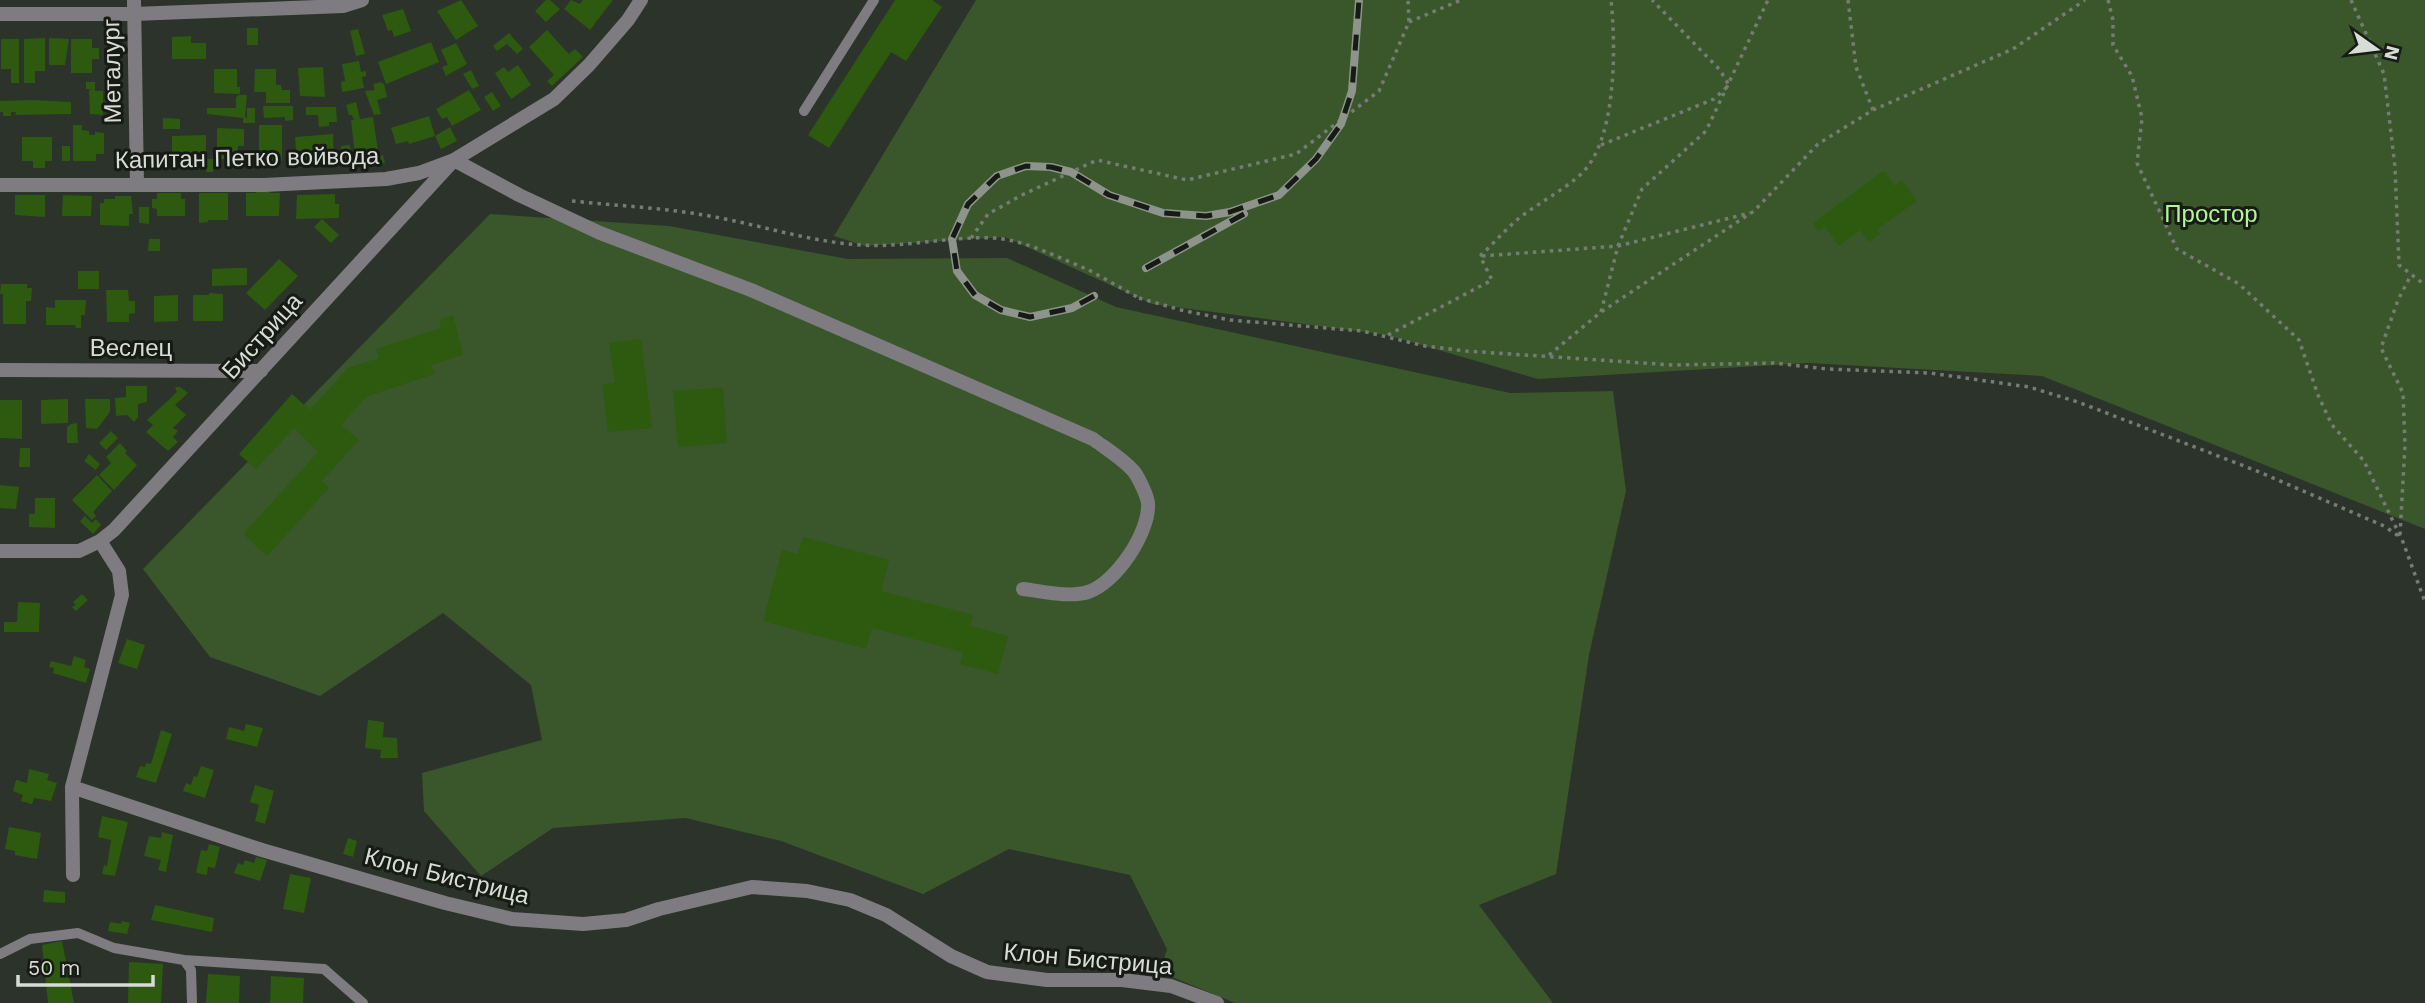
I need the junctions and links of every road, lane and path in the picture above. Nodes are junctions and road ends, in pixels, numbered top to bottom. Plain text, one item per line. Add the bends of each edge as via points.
1 (362, 0) edge
2 (641, 0) edge
3 (874, 0) edge
4 (1408, 0) edge
5 (1461, 0) edge
6 (1611, 0) edge
7 (1652, 0) edge
8 (1768, 0) edge
9 (1848, 0) edge
10 (2085, 0) edge
11 (2108, 0) edge
12 (2351, 0) edge
13 (343, 3) edge
14 (134, 7) edge
15 (0, 14) edge
16 (1409, 22) junction
17 (1729, 85) junction
18 (1873, 110) junction
19 (804, 111) dead end
20 (1601, 145) junction
21 (454, 160) junction
22 (136, 184) junction
23 (0, 185) edge
24 (572, 201) dead end
25 (1754, 211) junction
26 (971, 238) junction
27 (1618, 246) junction
28 (1480, 256) junction
29 (2411, 275) junction
30 (2425, 285) edge
31 (1601, 312) junction
32 (1387, 335) junction
33 (1549, 355) junction
34 (0, 370) edge
35 (261, 371) junction
36 (2400, 537) junction
37 (100, 541) junction
38 (0, 551) edge
39 (1023, 589) dead end
40 (2425, 602) edge
41 (72, 787) junction
42 (74, 875) dead end
43 (0, 954) edge
44 (184, 960) junction
45 (192, 1003) edge
46 (363, 1003) edge
47 (1217, 1003) edge

1 - 13 street
2 - 21 street, Капитан Петко войвода via 589,65 554,99
3 - 19 lane
4 - 16 path
5 - 16 path
6 - 20 path via 1612,84
7 - 17 path
8 - 17 path
9 - 18 path via 1856,67
10 - 18 path via 2012,49
11 - 36 path via 2113,46 2132,76 2142,118 2137,163 2177,249 2239,284 2299,340 2332,425 2364,461
12 - 29 path via 2384,74 2395,167 2399,265
13 - 14 street
14 - 15 street
14 - 22 street, Металург
16 - 26 path via 1379,91 1296,154 1187,180 1097,160 988,214
17 - 20 path via 1714,99
17 - 27 path via 1706,131 1642,189
18 - 25 path via 1818,144
20 - 28 path via 1582,174 1518,219
21 - 22 street, Капитан Петко войвода via 386,179 264,185
21 - 35 street, Бистрица
21 - 39 street via 600,233 751,290 1093,439 1135,473 1148,502 1143,532 1109,579 1088,592
22 - 23 street, Капитан Петко войвода
24 - 26 path via 714,216 864,246
25 - 27 path
25 - 31 path
26 - 32 path, bridge via 1015,242 1089,270 1139,298 1230,320
27 - 28 path
27 - 31 path
28 - 32 path via 1492,280
29 - 30 path
29 - 36 path via 2381,348 2403,393
31 - 33 path
32 - 33 path via 1438,348
33 - 36 path via 1649,364 1774,363 1930,373 2029,387 2257,471
34 - 35 street, Веслец
35 - 37 street, Бистрица
36 - 40 path
37 - 38 street, Бистрица via 79,551
37 - 41 street via 119,571 122,595
41 - 42 street
41 - 47 street, Клон Бистрица via 262,850 512,919 583,924 626,920 752,887 807,891 850,900 886,915 951,956 988,972 1171,986
43 - 44 lane via 30,939 78,933 114,948
44 - 45 lane via 191,970
44 - 46 lane via 324,970

